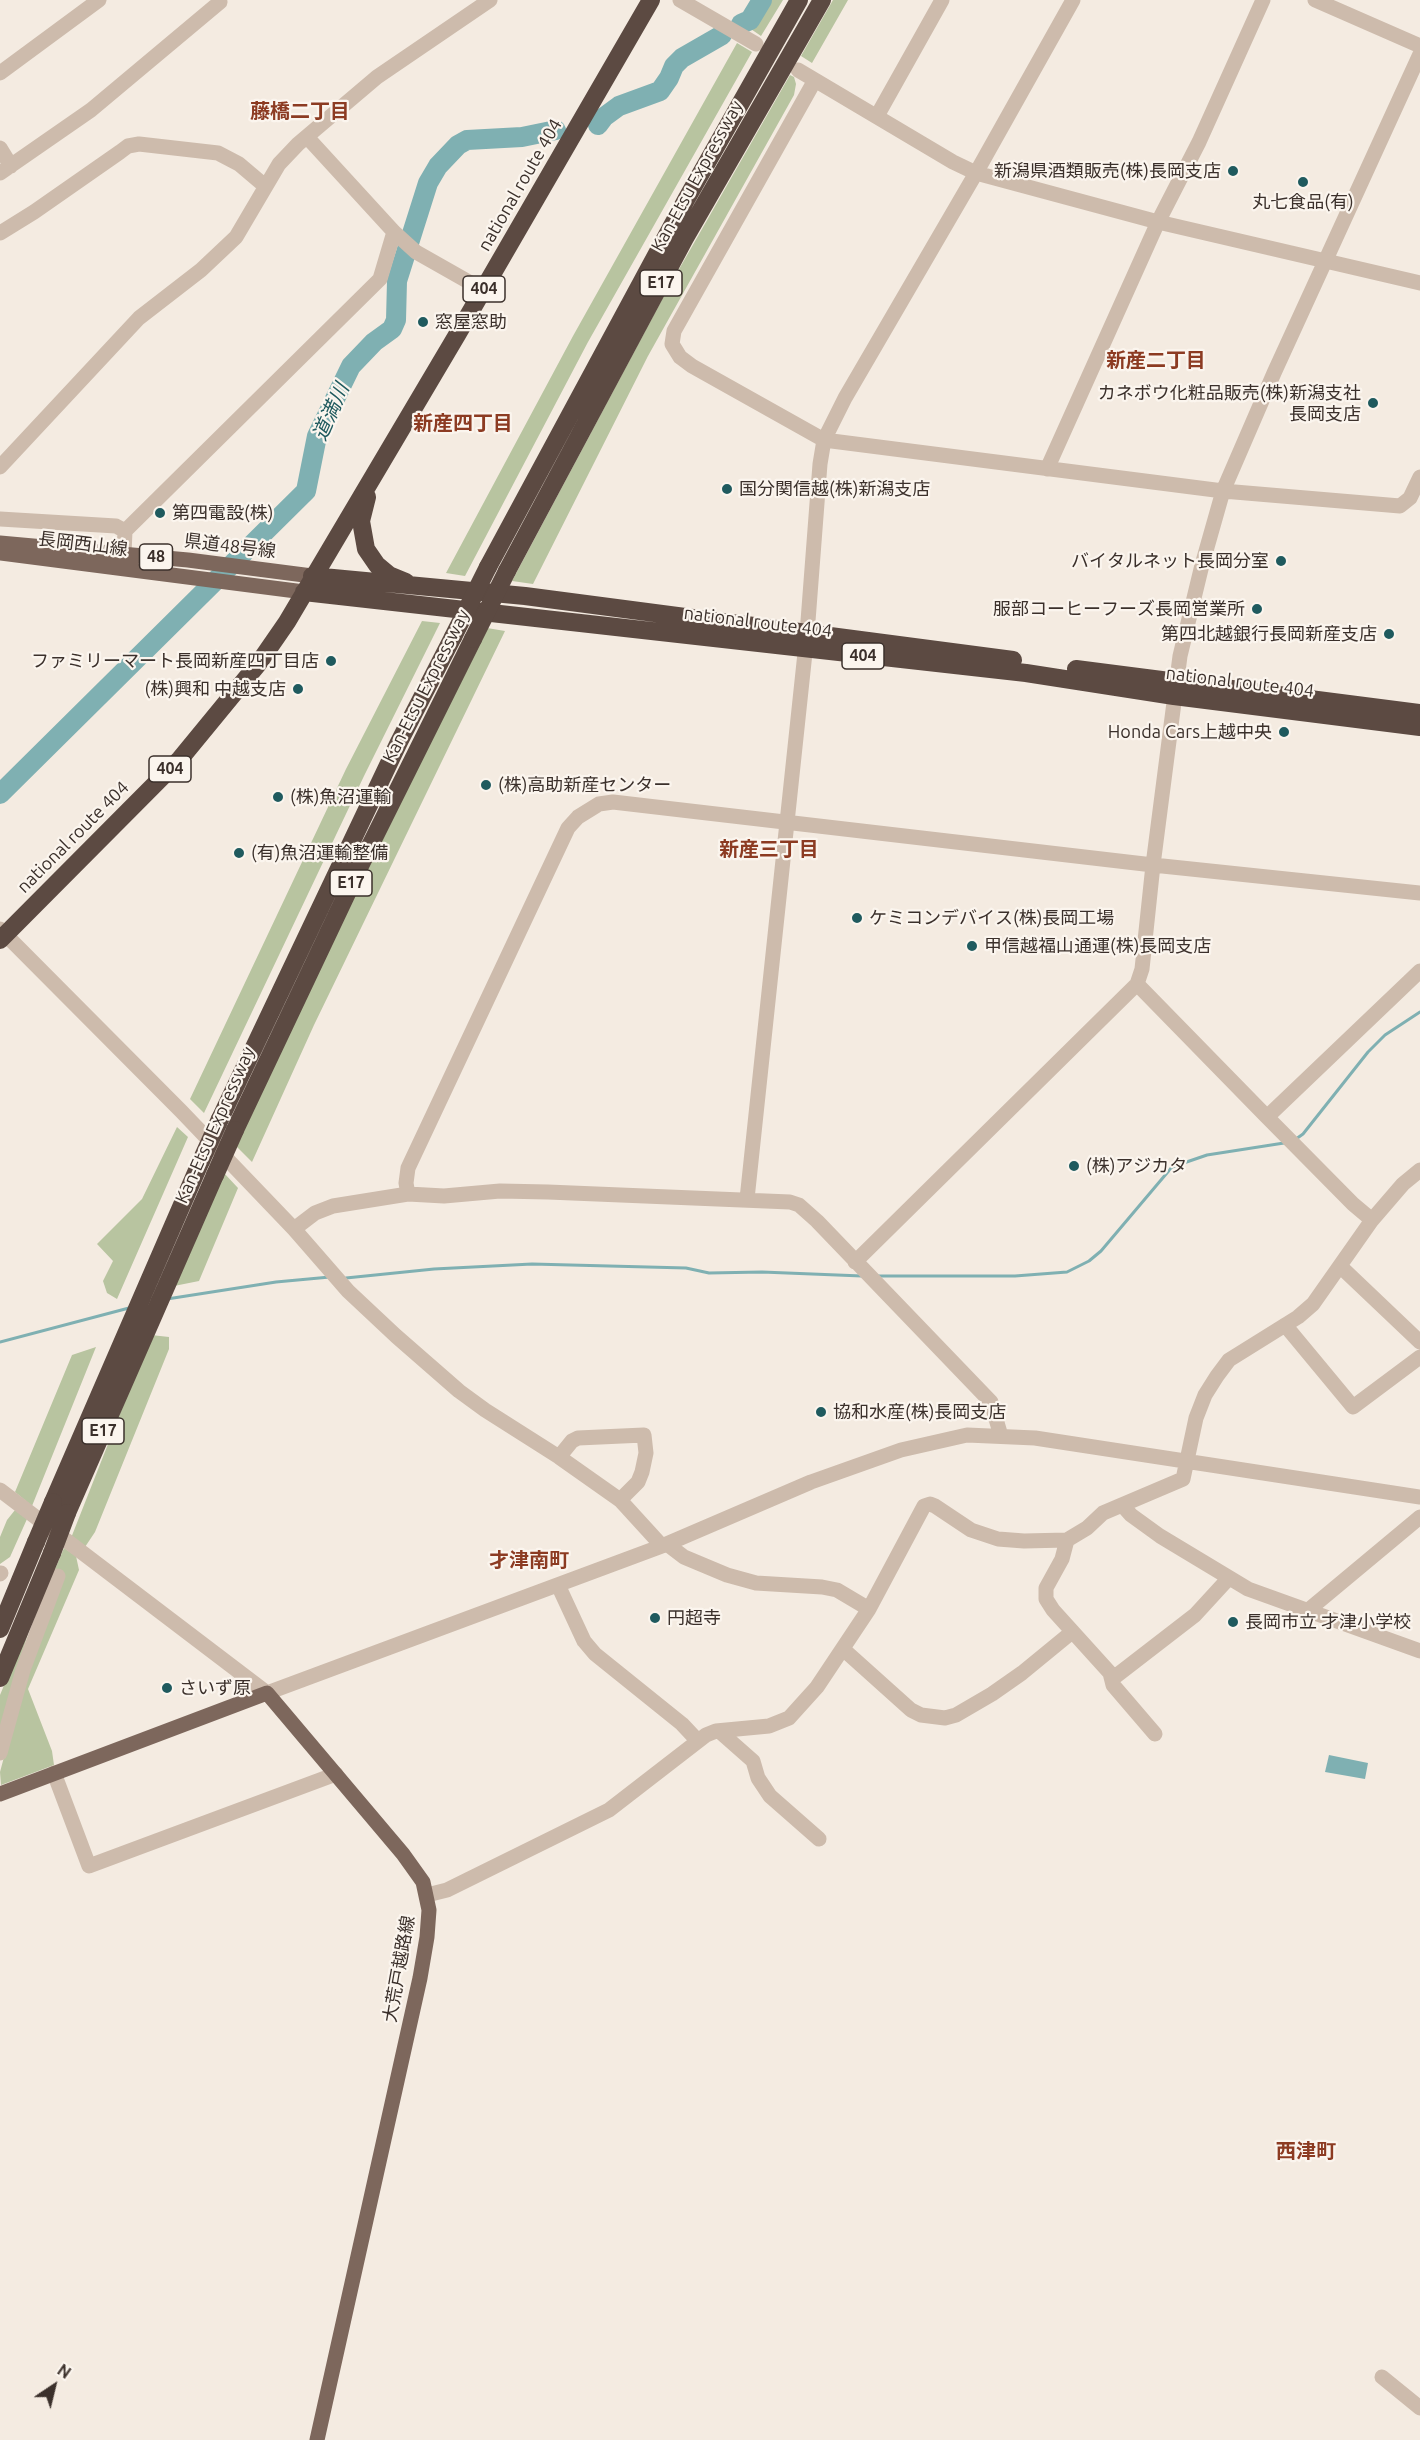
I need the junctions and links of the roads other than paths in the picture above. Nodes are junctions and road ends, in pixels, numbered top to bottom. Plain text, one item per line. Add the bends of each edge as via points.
1 (99, 0) edge
2 (218, 0) edge
3 (490, 0) edge
4 (651, 0) edge
5 (680, 0) edge
6 (799, 0) edge
7 (822, 0) edge
8 (942, 0) edge
9 (1073, 0) edge
10 (1263, 0) edge
11 (1316, 0) edge
12 (756, 44) dead end
13 (1420, 46) edge
14 (1420, 54) edge
15 (798, 70) dead end
16 (0, 73) edge
17 (815, 80) junction
18 (876, 116) junction
19 (307, 137) junction
20 (0, 148) edge
21 (5, 170) edge
22 (976, 173) junction
23 (265, 186) junction
24 (1158, 222) junction
25 (394, 232) junction
26 (0, 233) edge
27 (1324, 262) junction
28 (1420, 283) edge
29 (483, 290) junction
30 (824, 440) junction
31 (0, 467) edge
32 (1047, 469) junction
33 (375, 472) junction
34 (1420, 477) edge
35 (1223, 491) junction
36 (0, 519) edge
37 (125, 531) junction
38 (0, 543) edge
39 (0, 554) edge
40 (124, 554) junction
41 (308, 584) junction
42 (417, 587) junction
43 (805, 642) junction
44 (1176, 689) junction
45 (1420, 713) edge
46 (1420, 727) edge
47 (786, 823) junction
48 (1153, 865) junction
49 (1420, 893) edge
50 (2, 934) edge
51 (1420, 971) edge
52 (1137, 984) junction
53 (1267, 1117) junction
54 (1420, 1170) edge
55 (408, 1194) junction
56 (747, 1199) junction
57 (1372, 1220) junction
58 (294, 1229) junction
59 (855, 1262) junction
60 (1341, 1267) junction
61 (1285, 1325) junction
62 (1420, 1342) edge
63 (1420, 1357) edge
64 (1001, 1436) junction
65 (560, 1457) junction
66 (1185, 1462) junction
67 (0, 1490) edge
68 (1420, 1497) edge
69 (620, 1500) junction
70 (1124, 1506) junction
71 (1420, 1517) edge
72 (1067, 1540) junction
73 (665, 1545) junction
74 (44, 1547) junction
75 (58, 1576) dead end
76 (1228, 1579) junction
77 (558, 1585) junction
78 (869, 1609) junction
79 (1306, 1612) junction
80 (0, 1629) edge
81 (1072, 1632) junction
82 (843, 1649) junction
83 (1420, 1651) edge
84 (1110, 1673) junction
85 (0, 1678) edge
86 (267, 1694) junction
87 (719, 1731) junction
88 (1155, 1734) dead end
89 (698, 1740) junction
90 (0, 1753) edge
91 (54, 1773) junction
92 (336, 1774) junction
93 (0, 1794) edge
94 (819, 1839) dead end
95 (427, 1895) junction
96 (1382, 2377) dead end
97 (1420, 2408) edge
98 (316, 2440) edge

1 - 16 street
2 - 21 street via 91,110
3 - 19 street via 377,77
4 - 29 highway, national route 404 / 404
5 - 12 street
6 - 74 highway, Kan-Etsu Expressway / E17, bridge via 681,208 488,567 399,742 219,1119 53,1502
7 - 74 highway, Kan-Etsu Expressway / E17, bridge via 680,248 507,571 354,878 235,1130 68,1513
8 - 18 street
9 - 22 street
10 - 24 street
11 - 13 street
14 - 27 street
15 - 17 street
17 - 18 street
17 - 30 street via 675,331 672,344 692,366
18 - 22 street
19 - 23 street via 279,164
19 - 25 street
20 - 21 street
22 - 24 street
22 - 30 street
23 - 26 street via 239,164 218,153 139,144 120,152
23 - 31 street via 236,237 140,318
24 - 27 street
24 - 32 street
25 - 29 street via 416,252
25 - 37 street via 380,279
27 - 28 street
27 - 35 street
29 - 33 highway, national route 404 / 404
30 - 32 street
30 - 43 street
32 - 35 street
33 - 41 highway, national route 404 / 404
33 - 42 highway via 361,521 366,549 390,575
34 - 35 street via 1410,498 1400,506
35 - 44 street via 1180,656
36 - 37 street via 116,526
37 - 40 street
38 - 40 main road, 県道48号線 / 48
39 - 41 main road, 長岡西山線 / 48
40 - 41 main road, 県道48号線 / 48
41 - 42 highway, national route 404 / 404
41 - 43 highway, national route 404 / 404
41 - 50 highway, national route 404 / 404 via 258,664 180,759
42 - 43 highway, national route 404 / 404 via 525,596
43 - 44 highway, national route 404 / 404
43 - 47 street
44 - 45 highway, national route 404 / 404
44 - 46 highway, national route 404 / 404
44 - 48 street
47 - 48 street
47 - 55 street via 613,802 599,804 578,817 568,828 408,1168
47 - 56 street
48 - 49 street
48 - 52 street
50 - 58 street
51 - 53 street
52 - 53 street
52 - 59 street
53 - 57 street
54 - 57 street
55 - 56 street via 444,1196 500,1191
55 - 58 street via 333,1206 315,1213
56 - 59 street via 799,1205
57 - 60 street
58 - 65 street via 348,1291 432,1368 485,1410
59 - 64 street via 991,1402
60 - 61 street via 1313,1304
60 - 62 street
61 - 63 street via 1353,1407
61 - 66 street via 1230,1360 1216,1376 1196,1418
64 - 66 street
64 - 73 street via 967,1435 901,1450 811,1482
65 - 69 street
65 - 69 street via 578,1438 644,1435 642,1472 638,1482
66 - 68 street
66 - 70 street via 1183,1479
67 - 86 street
69 - 73 street
70 - 72 street via 1103,1513
70 - 76 street via 1160,1536
71 - 79 street
72 - 78 street via 998,1539 971,1530 930,1504 920,1511
72 - 81 street via 1046,1592 1048,1604
73 - 77 street
73 - 78 street via 727,1575 756,1583 822,1587 848,1595
74 - 80 highway, Kan-Etsu Expressway / E17
74 - 85 highway, Kan-Etsu Expressway / E17
75 - 90 street via 23,1670
76 - 79 street
76 - 84 street via 1195,1615 1150,1652 1116,1676
77 - 86 street
77 - 89 street via 584,1641 595,1654
78 - 82 street
79 - 83 street
81 - 82 street via 992,1694 945,1718 911,1710
81 - 84 street
82 - 87 street via 789,1718 770,1726
84 - 88 street via 1113,1685
86 - 91 main road
86 - 92 main road, 大荒戸越路線
87 - 89 street
87 - 94 street via 753,1761 770,1796
89 - 95 street via 609,1810 447,1890
91 - 92 street via 89,1866
91 - 93 main road
92 - 95 main road, 大荒戸越路線 via 417,1872
95 - 98 main road, 大荒戸越路線 via 427,1937 420,1978
96 - 97 street

